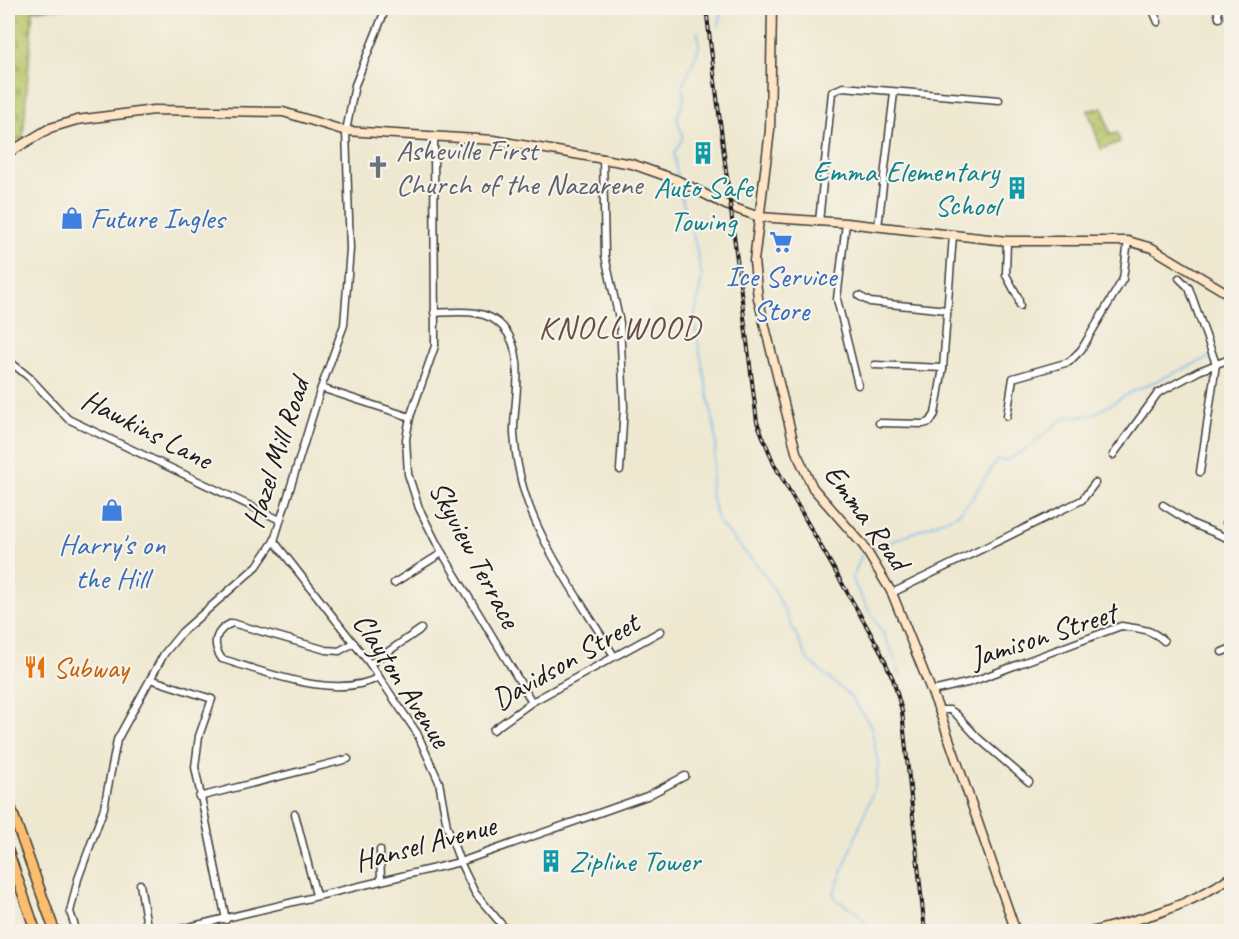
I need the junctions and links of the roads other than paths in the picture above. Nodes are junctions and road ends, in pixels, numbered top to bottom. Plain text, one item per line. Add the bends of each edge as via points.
1 (386, 8) edge
2 (772, 8) edge
3 (1152, 8) edge
4 (1217, 8) edge
5 (1219, 18) dead end
6 (1158, 22) dead end
7 (894, 93) junction
8 (999, 100) dead end
9 (346, 131) junction
10 (434, 137) junction
11 (8, 153) edge
12 (603, 158) junction
13 (759, 217) junction
14 (819, 222) junction
15 (846, 223) junction
16 (878, 227) junction
17 (953, 235) junction
18 (1007, 241) junction
19 (1128, 241) junction
20 (1179, 278) dead end
21 (859, 296) dead end
22 (1232, 296) edge
23 (1020, 306) dead end
24 (947, 310) junction
25 (434, 312) junction
26 (1232, 358) edge
27 (8, 360) edge
28 (1216, 364) junction
29 (875, 365) dead end
30 (943, 368) junction
31 (858, 385) dead end
32 (321, 388) junction
33 (1007, 416) dead end
34 (410, 417) junction
35 (879, 423) dead end
36 (1113, 455) dead end
37 (620, 470) dead end
38 (1200, 472) dead end
39 (1095, 483) dead end
40 (1163, 505) dead end
41 (1232, 513) edge
42 (280, 520) junction
43 (1226, 522) dead end
44 (1232, 540) edge
45 (274, 541) junction
46 (442, 553) junction
47 (394, 583) dead end
48 (892, 593) junction
49 (421, 629) dead end
50 (661, 631) dead end
51 (1164, 641) dead end
52 (354, 644) junction
53 (1232, 648) edge
54 (1222, 652) dead end
55 (614, 656) junction
56 (370, 664) junction
57 (379, 677) junction
58 (150, 679) junction
59 (932, 691) junction
60 (532, 702) junction
61 (939, 710) junction
62 (493, 730) dead end
63 (348, 759) dead end
64 (686, 776) dead end
65 (1029, 782) dead end
66 (199, 797) junction
67 (8, 801) edge
68 (295, 814) dead end
69 (380, 850) dead end
70 (8, 851) edge
71 (460, 862) junction
72 (1232, 876) edge
73 (381, 880) junction
74 (140, 884) dead end
75 (316, 895) junction
76 (26, 905) junction
77 (226, 920) junction
78 (505, 931) edge
79 (31, 932) edge
80 (36, 932) edge
81 (55, 932) edge
82 (77, 932) edge
83 (148, 932) edge
84 (168, 932) edge
85 (1016, 932) edge
86 (1090, 932) edge

1 - 9 street, Hazel Mill Road via 355,85
2 - 13 street, Emma Road via 770,130
3 - 6 street
4 - 5 street
7 - 8 street
7 - 14 street via 843,87 832,92
7 - 16 street
9 - 10 street
9 - 11 street via 283,112 154,110 57,125
9 - 32 street, Hazel Mill Road via 348,290 344,325
10 - 12 street via 494,140
10 - 25 street, Skyview Terrace
12 - 13 street via 660,173 729,207
12 - 37 street via 605,256 620,323 624,406
13 - 14 street
13 - 48 street, Emma Road via 754,261 758,298 796,452 813,488 862,545
14 - 15 street
15 - 16 street
15 - 31 street via 837,299
16 - 17 street
17 - 18 street
17 - 24 street
18 - 19 street
18 - 23 street via 1006,275
19 - 22 street via 1152,249
19 - 33 street via 1123,279 1081,350 1069,362 1013,378
20 - 28 street via 1189,288
21 - 24 street via 870,302
24 - 30 street
25 - 34 street, Skyview Terrace via 435,346
25 - 55 street via 491,317 504,329 518,366 514,434 525,491 550,549
26 - 28 street
27 - 42 street, Hawkins Lane via 68,418
28 - 36 street via 1158,393
28 - 38 street
29 - 30 street
30 - 35 street via 930,422
32 - 34 street
32 - 42 street, Hazel Mill Road
34 - 46 street, Skyview Terrace via 406,439 408,474 419,508
39 - 48 street via 1082,500
40 - 44 street via 1193,524
41 - 43 street
42 - 45 street, Hazel Mill Road
45 - 52 street, Clayton Avenue
45 - 58 street, Hazel Mill Road via 257,566 182,632
46 - 47 street
46 - 60 street, Skyview Terrace
48 - 59 street, Emma Road
49 - 56 street
50 - 55 street, Davidson Street
51 - 59 street, Jamison Street via 1154,631 1121,626 971,682
52 - 56 street, Clayton Avenue
52 - 57 street via 339,651 326,650 232,623 215,636 222,659 317,686 370,682
53 - 54 street
55 - 60 street, Davidson Street
56 - 57 street, Clayton Avenue
57 - 71 street, Clayton Avenue via 417,733 439,782 447,826
58 - 66 street via 212,699 195,767
58 - 82 street, Hazel Mill Road via 117,740 104,808 70,912
59 - 61 street, Emma Road
60 - 62 street, Davidson Street
61 - 65 street via 956,714
61 - 85 street, Emma Road
63 - 66 street
64 - 71 street, Hansel Avenue via 647,796
66 - 77 street
67 - 81 main road
68 - 75 street
69 - 73 street
70 - 76 main road
71 - 73 street, Hansel Avenue
71 - 78 street, Clayton Avenue via 475,893
72 - 86 street via 1215,888 1149,918
73 - 75 street, Hansel Avenue
74 - 83 street
75 - 77 street, Hansel Avenue
76 - 79 main road
76 - 80 main road
77 - 84 street, Hansel Avenue

